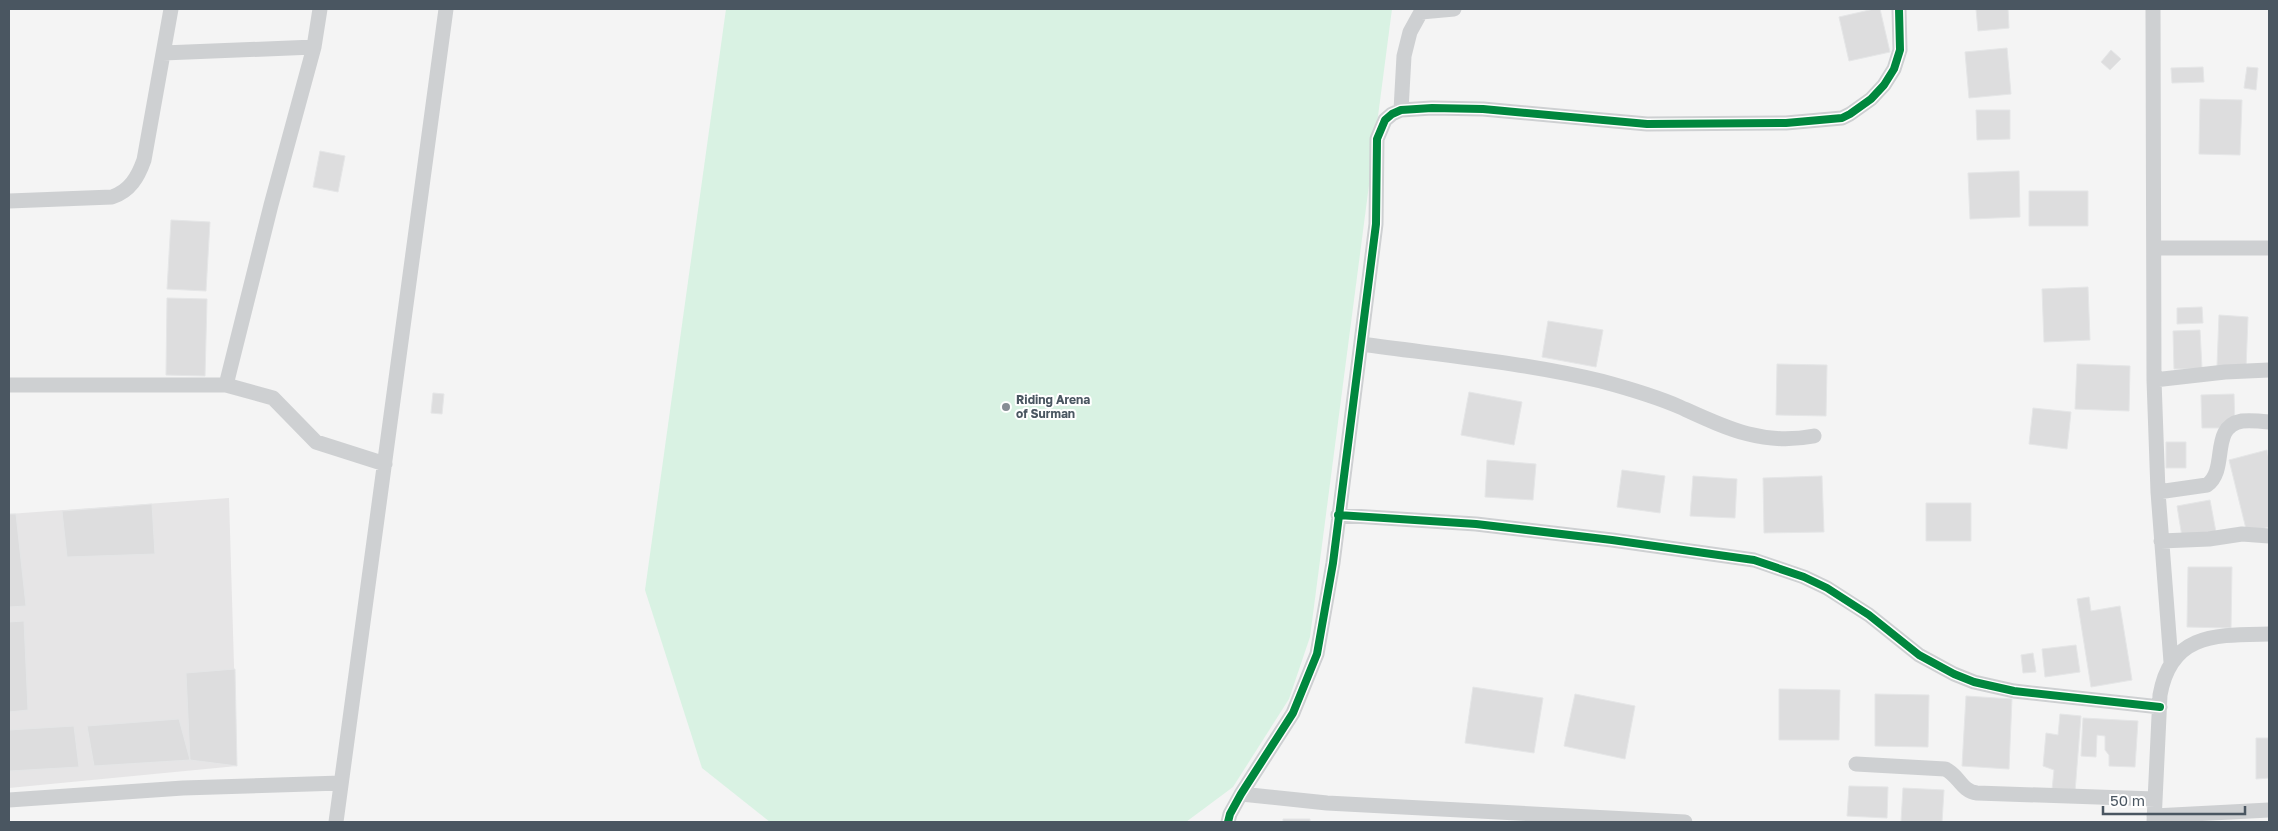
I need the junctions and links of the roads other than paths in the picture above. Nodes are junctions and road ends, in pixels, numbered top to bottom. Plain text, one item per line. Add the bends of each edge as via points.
1 (171, 9) edge
2 (320, 9) edge
3 (446, 9) edge
4 (1454, 9) edge
5 (1899, 9) edge
6 (2153, 9) edge
7 (314, 47) junction
8 (163, 53) junction
9 (1400, 110) junction
10 (9, 200) edge
11 (2155, 248) junction
12 (2269, 248) edge
13 (1361, 344) junction
14 (2269, 370) edge
15 (2154, 380) junction
16 (9, 386) edge
17 (226, 386) junction
18 (2269, 422) edge
19 (1814, 436) dead end
20 (385, 464) junction
21 (2158, 492) junction
22 (1338, 514) junction
23 (2269, 536) edge
24 (2161, 541) junction
25 (2269, 634) edge
26 (2172, 662) junction
27 (2160, 707) junction
28 (1856, 764) dead end
29 (341, 783) junction
30 (1241, 794) junction
31 (2155, 799) junction
32 (9, 800) edge
33 (2269, 810) edge
34 (2154, 819) edge
35 (336, 822) edge
36 (1228, 822) edge
37 (1685, 822) edge

1 - 8 street
2 - 7 street
3 - 20 street
4 - 9 street via 1421,12 1410,32 1404,56
5 - 9 street via 1900,50 1894,69 1871,99 1842,118 1786,123 1656,124 1483,109
6 - 11 street
7 - 8 street
7 - 17 street
8 - 10 street via 144,160 138,176 122,193 112,197
9 - 13 street via 1385,120 1377,139 1376,224
11 - 12 street
11 - 15 street
13 - 19 street via 1601,381 1650,396 1733,431 1760,438 1795,440
13 - 22 street
14 - 15 street
15 - 21 street
16 - 17 street
17 - 20 street via 273,398 316,442
18 - 21 street via 2243,421 2230,427 2222,439 2217,473 2208,485
20 - 29 street
21 - 24 street
22 - 27 street via 1476,524 1754,560 1827,588 1869,615 1919,655 1974,682 2014,691
22 - 30 street via 1317,654 1292,713
23 - 24 street via 2242,534 2202,540
24 - 26 street
25 - 26 street via 2210,638 2192,643
26 - 27 street via 2163,680
27 - 31 street
28 - 31 street via 1945,769 1972,793
29 - 32 street via 183,788
29 - 35 street
30 - 36 street
30 - 37 street via 1327,803
31 - 34 street
33 - 34 street

